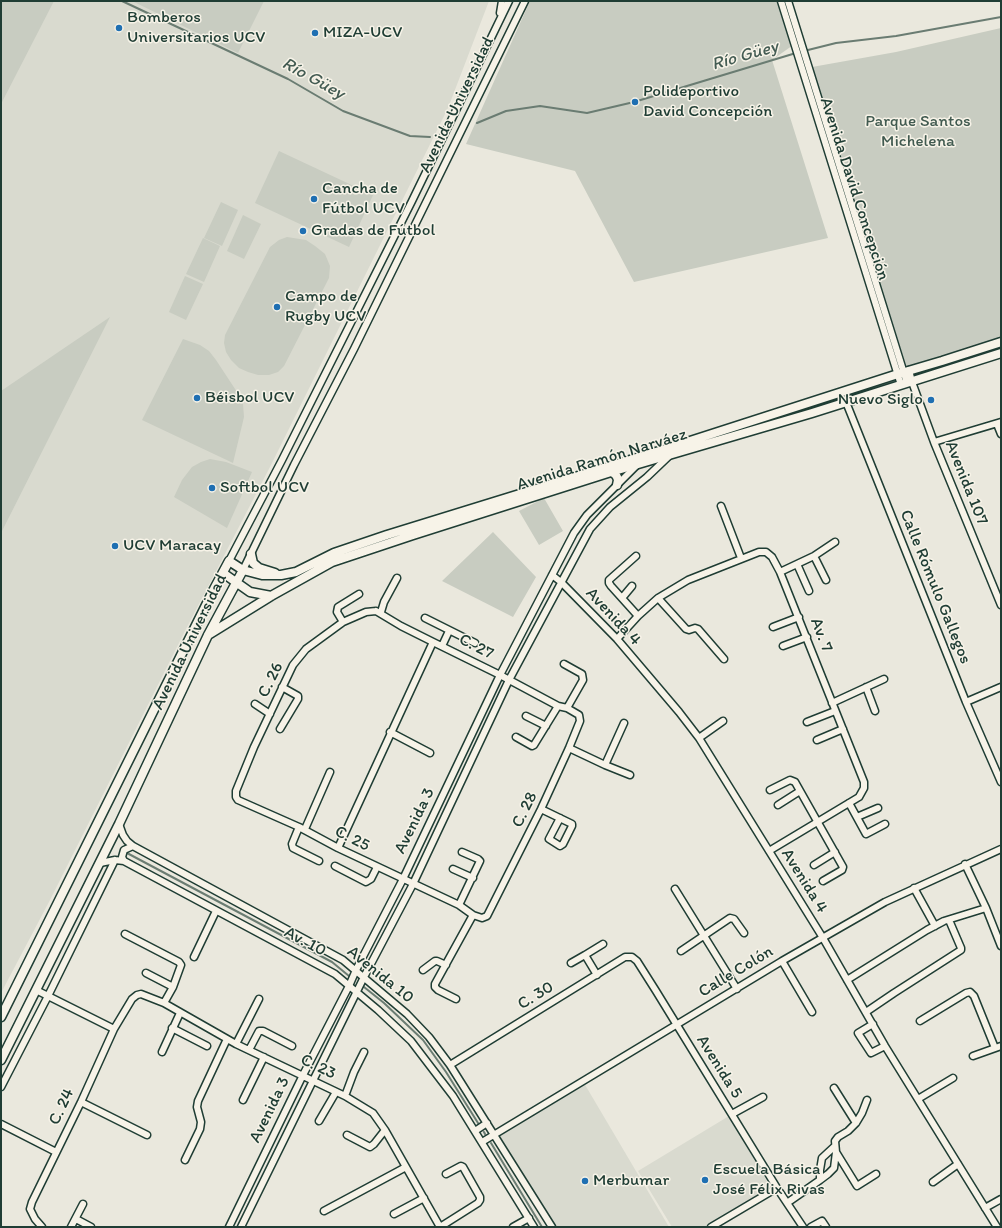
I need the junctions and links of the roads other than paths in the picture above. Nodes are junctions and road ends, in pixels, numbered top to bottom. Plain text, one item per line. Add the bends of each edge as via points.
1 (502, 1) edge
2 (509, 1) edge
3 (525, 1) edge
4 (781, 1) edge
5 (788, 1) edge
6 (500, 19) junction
7 (412, 201) junction
8 (424, 208) junction
9 (853, 223) junction
10 (885, 311) junction
11 (878, 314) junction
12 (1001, 342) edge
13 (1001, 353) edge
14 (904, 372) junction
15 (907, 383) junction
16 (846, 402) junction
17 (999, 423) edge
18 (1001, 434) edge
19 (934, 442) junction
20 (659, 451) junction
21 (670, 455) junction
22 (638, 464) junction
23 (611, 472) junction
24 (617, 484) junction
25 (720, 506) dead end
26 (835, 542) dead end
27 (251, 554) junction
28 (636, 556) dead end
29 (814, 556) junction
30 (741, 558) junction
31 (229, 561) junction
32 (797, 564) junction
33 (243, 570) junction
34 (780, 572) junction
35 (223, 573) junction
36 (281, 575) junction
37 (552, 576) junction
38 (397, 578) dead end
39 (826, 580) dead end
40 (561, 582) junction
41 (236, 583) junction
42 (632, 586) dead end
43 (809, 591) dead end
44 (359, 594) dead end
45 (271, 596) junction
46 (622, 598) junction
47 (658, 598) junction
48 (1001, 605) edge
49 (381, 612) junction
50 (638, 616) junction
51 (799, 617) junction
52 (425, 618) dead end
53 (343, 622) junction
54 (773, 627) dead end
55 (449, 631) junction
56 (208, 635) junction
57 (807, 637) junction
58 (617, 639) junction
59 (433, 642) junction
60 (475, 643) dead end
61 (442, 646) junction
62 (783, 646) dead end
63 (724, 659) dead end
64 (564, 664) dead end
65 (500, 675) junction
66 (884, 679) dead end
67 (509, 680) junction
68 (282, 687) junction
69 (866, 687) junction
70 (1001, 687) edge
71 (966, 702) junction
72 (832, 703) junction
73 (255, 704) dead end
74 (558, 706) junction
75 (567, 708) junction
76 (835, 711) junction
77 (875, 711) dead end
78 (574, 712) joint
79 (270, 714) junction
80 (526, 716) dead end
81 (723, 721) dead end
82 (807, 722) dead end
83 (624, 723) dead end
84 (546, 726) junction
85 (280, 729) dead end
86 (843, 729) junction
87 (390, 732) junction
88 (516, 737) dead end
89 (699, 738) junction
90 (817, 740) dead end
91 (569, 748) junction
92 (430, 753) dead end
93 (605, 765) junction
94 (330, 772) dead end
95 (630, 775) dead end
96 (1001, 782) edge
97 (770, 790) dead end
98 (236, 791) joint
99 (800, 791) junction
100 (848, 803) junction
101 (778, 805) dead end
102 (878, 808) dead end
103 (541, 809) junction
104 (857, 817) junction
105 (560, 818) junction
106 (817, 821) junction
107 (119, 824) junction
108 (885, 824) dead end
109 (302, 828) junction
110 (133, 846) junction
111 (338, 848) junction
112 (1001, 849) edge
113 (769, 851) junction
114 (462, 852) dead end
115 (836, 852) junction
116 (115, 860) junction
117 (124, 861) junction
118 (319, 861) dead end
119 (100, 863) junction
120 (965, 864) junction
121 (814, 865) dead end
122 (335, 866) dead end
123 (377, 867) junction
124 (453, 869) dead end
125 (472, 878) junction
126 (403, 879) junction
127 (823, 881) dead end
128 (413, 884) junction
129 (914, 888) junction
130 (675, 889) dead end
131 (459, 905) junction
132 (986, 908) junction
133 (216, 911) junction
134 (472, 915) junction
135 (482, 918) joint
136 (949, 920) junction
137 (934, 926) junction
138 (744, 933) dead end
139 (125, 934) dead end
140 (705, 935) junction
141 (823, 938) junction
142 (603, 944) dead end
143 (1001, 946) edge
144 (680, 951) dead end
145 (585, 955) junction
146 (194, 957) dead end
147 (637, 961) joint
148 (782, 961) junction
149 (571, 963) dead end
150 (446, 965) junction
151 (356, 970) junction
152 (423, 970) dead end
153 (146, 973) dead end
154 (597, 975) junction
155 (364, 977) junction
156 (847, 980) junction
157 (173, 986) junction
158 (349, 986) junction
159 (736, 989) junction
160 (36, 990) junction
161 (357, 993) junction
162 (48, 996) junction
163 (132, 999) joint
164 (259, 999) dead end
165 (456, 999) dead end
166 (164, 1003) junction
167 (812, 1012) dead end
168 (866, 1012) junction
169 (180, 1013) junction
170 (1, 1017) edge
171 (920, 1021) dead end
172 (873, 1024) junction
173 (676, 1025) junction
174 (114, 1028) junction
175 (172, 1028) junction
176 (227, 1039) junction
177 (236, 1044) junction
178 (207, 1046) dead end
179 (292, 1046) dead end
180 (885, 1046) junction
181 (998, 1047) edge
182 (249, 1050) junction
183 (162, 1052) dead end
184 (364, 1052) dead end
185 (973, 1056) dead end
186 (264, 1057) junction
187 (1, 1060) edge
188 (450, 1065) junction
189 (303, 1075) junction
190 (953, 1078) dead end
191 (313, 1080) junction
192 (1, 1088) edge
193 (834, 1088) dead end
194 (336, 1092) junction
195 (345, 1096) junction
196 (762, 1097) dead end
197 (918, 1099) junction
198 (243, 1100) dead end
199 (867, 1100) dead end
200 (80, 1102) junction
201 (732, 1114) junction
202 (319, 1121) dead end
203 (487, 1123) junction
204 (856, 1123) junction
205 (1, 1124) edge
206 (384, 1130) junction
207 (475, 1131) junction
208 (495, 1134) junction
209 (147, 1135) dead end
210 (347, 1135) dead end
211 (482, 1142) junction
212 (836, 1149) junction
213 (56, 1152) junction
214 (185, 1160) dead end
215 (958, 1164) junction
216 (406, 1167) junction
217 (446, 1174) dead end
218 (876, 1174) dead end
219 (820, 1180) junction
220 (933, 1182) dead end
221 (777, 1188) junction
222 (424, 1198) junction
223 (1001, 1199) edge
224 (787, 1202) junction
225 (83, 1204) dead end
226 (985, 1208) junction
227 (324, 1211) dead end
228 (394, 1214) dead end
229 (529, 1218) junction
230 (76, 1219) junction
231 (42, 1227) edge
232 (71, 1227) edge
233 (91, 1227) edge
234 (229, 1227) edge
235 (241, 1227) edge
236 (440, 1227) edge
237 (513, 1227) edge
238 (534, 1227) edge
239 (552, 1227) edge
240 (711, 1227) edge
241 (802, 1227) edge
242 (811, 1227) edge
243 (826, 1227) edge
244 (997, 1227) edge

1 - 6 street
2 - 6 street, Avenida Universidad
3 - 8 street, Avenida Universidad
4 - 9 street, Avenida David Concepción via 799,63
5 - 9 street, Avenida David Concepción
6 - 7 street, Avenida Universidad
7 - 8 street
7 - 31 street, Avenida Universidad
8 - 27 street, Avenida Universidad
9 - 10 street, Avenida David Concepción
9 - 11 street, Avenida David Concepción
10 - 11 street
10 - 14 street, Avenida David Concepción
11 - 14 street, Avenida David Concepción
12 - 14 main road, Avenida Ramón Narváez
13 - 15 main road, Avenida Ramón Narváez
14 - 15 street, Avenida David Concepción
14 - 15 street, Avenida 107
14 - 20 main road, Avenida Ramón Narváez
15 - 16 main road, Avenida Ramón Narváez
15 - 19 street, Avenida 107
16 - 21 main road, Avenida Ramón Narváez
16 - 71 street, Calle Rómulo Gallegos
17 - 18 street
17 - 19 street
19 - 48 street, Avenida 107
20 - 22 street, Avenida 3
20 - 36 main road, Avenida Ramón Narváez via 387,535 334,553 296,572
21 - 22 main road, Avenida Ramón Narváez
21 - 40 street, Avenida 3 via 610,507 590,529
22 - 23 main road, Avenida Ramón Narváez
22 - 24 street, Avenida 3
23 - 24 main road via 617,477
23 - 45 main road, Avenida Ramón Narváez via 332,562
24 - 37 street, Avenida 3 via 587,515 574,533
25 - 30 street
26 - 29 street
27 - 33 street, Avenida Universidad
27 - 36 main road via 253,563 259,568
28 - 46 street via 609,580
29 - 32 street
29 - 39 street
30 - 34 street, Av. 7 via 766,552 772,557
30 - 47 street, Av. 7 via 688,580
31 - 33 main road, Avenida Ramón Narváez
31 - 35 main road, Avenida Universidad
32 - 34 street
32 - 43 street
33 - 36 main road, Avenida Ramón Narváez via 262,576
33 - 41 main road, Avenida Universidad
34 - 51 street, Av. 7
35 - 41 main road
35 - 170 main road, Avenida Universidad
37 - 40 street, Avenida 4
37 - 65 street, Avenida 3
38 - 49 street
40 - 58 street, Avenida 4
40 - 67 street, Avenida 3
41 - 45 main road via 250,592
41 - 56 main road, Avenida Universidad
42 - 46 street
44 - 53 street via 338,607 337,612
45 - 56 main road, Avenida Ramón Narváez
46 - 50 street
47 - 50 street, Av. 7
47 - 63 street via 686,629 698,629
49 - 53 street, C. 26 via 366,612
49 - 59 street, C. 27 via 401,626
50 - 58 street, Av. 7
51 - 54 street
51 - 57 street, Av. 7
52 - 55 street
53 - 68 street, C. 26 via 306,649 293,665
55 - 60 street
55 - 61 street
56 - 107 main road, Avenida Universidad
57 - 62 street
57 - 72 street, Av. 7
58 - 89 street, Avenida 4
59 - 61 street, C. 27
59 - 87 street
61 - 65 street, C. 27
64 - 75 street via 582,674 583,680
65 - 67 street, C. 27
65 - 126 street, Avenida 3
66 - 69 street
67 - 74 street, C. 27
67 - 128 street, Avenida 3
68 - 79 street, C. 26
68 - 85 street via 298,696 298,699
69 - 72 street
69 - 77 street
70 - 71 street
71 - 96 street, Calle Rómulo Gallegos
72 - 76 street, Av. 7
73 - 79 street
74 - 75 street, C. 27
74 - 84 street
75 - 78 street, C. 27
76 - 82 street
76 - 86 street, Av. 7
78 - 91 street, C. 28 via 580,715 580,721
79 - 98 street, C. 26
80 - 84 street
81 - 89 street
83 - 93 street
84 - 88 street via 532,746
86 - 90 street
86 - 100 street, Av. 7 via 864,782 859,797
87 - 92 street
87 - 111 street
89 - 113 street, Avenida 4
91 - 93 street
91 - 103 street, C. 28
93 - 95 street
94 - 109 street
97 - 99 street via 792,780
98 - 109 street, C. 25 via 238,800
99 - 101 street
99 - 106 street
100 - 104 street
100 - 106 street, Av. 7
102 - 104 street
103 - 105 street
103 - 135 street, C. 28 via 487,916
104 - 108 street via 866,834
105 - 105 street via 572,824 560,846 549,839
106 - 113 street, Av. 7
106 - 115 street
107 - 110 street, Avenida 10 via 123,835
107 - 119 main road, Avenida Universidad
109 - 111 street, C. 25
109 - 118 street via 292,844 293,848
110 - 117 street via 124,850
110 - 151 street, Avenida 10 via 343,960
111 - 123 street, C. 25
112 - 120 street, Calle Colón
113 - 141 street, Avenida 4
114 - 125 street via 480,861
115 - 121 street
115 - 127 street via 842,870
116 - 117 street, Av. 10
116 - 119 street, Av. 10
116 - 162 street
117 - 133 street, Av. 10
119 - 160 main road, Avenida Universidad
120 - 129 street, Calle Colón
120 - 132 street
122 - 123 street via 366,882 371,879
123 - 126 street, C. 25
124 - 125 street
125 - 131 street
126 - 128 street, C. 25
126 - 151 street, Avenida 3
128 - 131 street, C. 25
128 - 155 street, Avenida 3
129 - 137 street
129 - 141 street, Calle Colón
130 - 140 street
131 - 134 street, C. 25
132 - 136 street
132 - 143 street
133 - 146 street
133 - 158 street, Av. 10 via 335,974
134 - 135 street, C. 25
134 - 150 street
136 - 137 street
136 - 168 street via 961,950
137 - 156 street
138 - 140 street via 734,919 730,918
139 - 157 street via 179,962 181,965
140 - 144 street
140 - 159 street
141 - 148 street, Calle Colón
141 - 156 street, Avenida 4
142 - 145 street
145 - 149 street
145 - 154 street
147 - 154 street, C. 30 via 632,957 625,957
147 - 173 street, Avenida 5
148 - 159 street, Calle Colón
148 - 167 street
150 - 152 street via 435,961
150 - 165 street via 435,987
151 - 155 street, Avenida 10
151 - 158 street, Avenida 3
153 - 157 street
154 - 188 street, C. 30
155 - 161 street, Avenida 3
155 - 188 street, Avenida 10 via 407,1014
156 - 168 street, Avenida 4
157 - 166 street
158 - 161 street, Av. 10
158 - 189 street, Avenida 3
159 - 173 street, Calle Colón
160 - 162 street
160 - 187 main road, Avenida Universidad
161 - 191 street, Avenida 3
161 - 207 street, Av. 10 via 411,1041 453,1096
162 - 174 street
162 - 192 street
163 - 166 street, C. 23 via 141,994
163 - 174 street, C. 24
164 - 177 street
166 - 169 street, C. 23
168 - 172 street, Avenida 4
169 - 175 street
169 - 176 street, C. 23
171 - 181 street via 970,992
172 - 180 street, Avenida 4
172 - 180 street via 858,1033 871,1053
173 - 201 street, Avenida 5
173 - 208 street, Calle Colón
174 - 200 street, C. 24
175 - 178 street
175 - 183 street
176 - 177 street, C. 23
176 - 214 street via 198,1101 200,1129
177 - 182 street, C. 23
179 - 182 street via 259,1031
180 - 197 street, Avenida 4
181 - 185 street
182 - 186 street, C. 23
184 - 195 street
186 - 189 street, C. 23
186 - 198 street
188 - 203 street, Avenida 10
189 - 191 street, C. 23
189 - 234 street, Avenida 3
190 - 197 street
191 - 194 street, C. 23
191 - 235 street, Avenida 3
193 - 204 street
194 - 195 street, C. 23
194 - 202 street
195 - 206 street, C. 23 via 373,1113
196 - 201 street
197 - 215 street, Avenida 4
199 - 204 street
200 - 209 street
200 - 213 street, C. 24
201 - 221 street, Avenida 5
203 - 207 street
203 - 208 street, Avenida 10
204 - 212 street via 838,1137 835,1141
205 - 213 street
206 - 210 street via 370,1147
206 - 216 street, C. 23
207 - 211 street, Av. 10
208 - 211 street, Calle Colón
208 - 239 street, Avenida 10
211 - 229 street, Av. 10
212 - 218 street via 857,1186
212 - 219 street via 834,1168
212 - 219 street via 822,1158
213 - 231 street, C. 24 via 30,1209
215 - 220 street
215 - 226 street, Avenida 4
216 - 222 street, C. 23
216 - 227 street
217 - 236 street via 463,1167 480,1200
219 - 224 street
221 - 224 street, Avenida 5
221 - 240 street
222 - 228 street
222 - 236 street, C. 23
223 - 226 street
224 - 241 street, Avenida 5
225 - 230 street
226 - 244 street, Avenida 4
229 - 237 street
229 - 238 street, Av. 10
230 - 232 street
230 - 233 street
242 - 243 street via 822,1220

